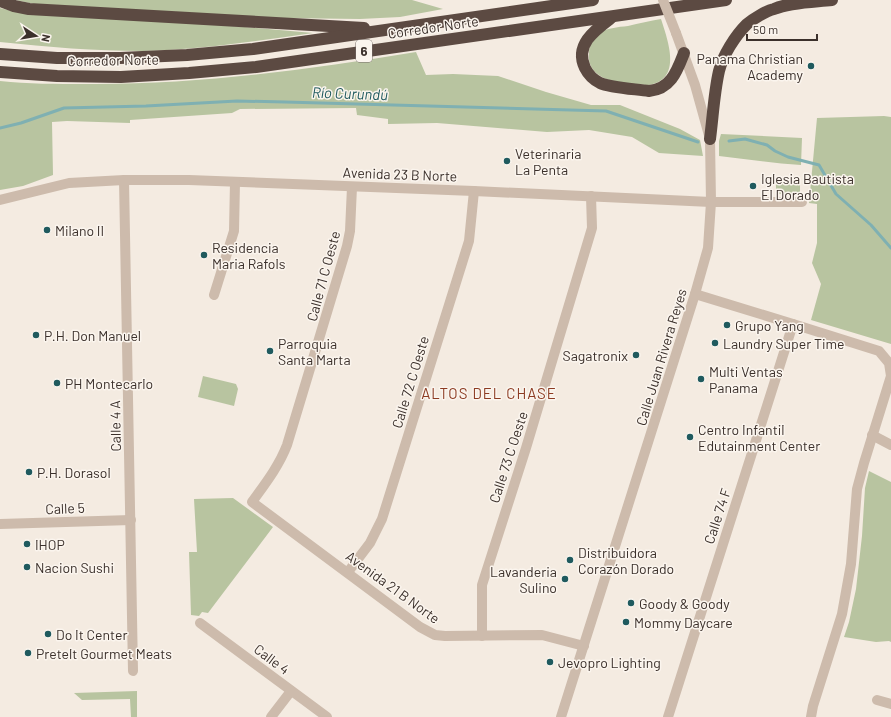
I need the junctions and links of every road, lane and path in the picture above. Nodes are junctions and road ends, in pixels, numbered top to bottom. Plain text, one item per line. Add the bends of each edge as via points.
1 (593, 0) edge
2 (663, 0) edge
3 (726, 0) edge
4 (832, 0) edge
5 (0, 1) edge
6 (613, 16) junction
7 (391, 30) junction
8 (684, 53) junction
9 (0, 54) edge
10 (0, 72) edge
11 (710, 139) junction
12 (124, 180) junction
13 (235, 182) junction
14 (352, 187) junction
15 (474, 191) junction
16 (592, 196) junction
17 (0, 200) edge
18 (711, 202) junction
19 (802, 202) dead end
20 (695, 294) junction
21 (214, 295) dead end
22 (793, 324) junction
23 (872, 435) junction
24 (891, 445) edge
25 (252, 502) joint
26 (131, 520) junction
27 (0, 524) edge
28 (348, 572) junction
29 (200, 623) dead end
30 (482, 636) junction
31 (584, 646) junction
32 (133, 671) dead end
33 (291, 691) junction
34 (877, 700) dead end
35 (891, 704) edge
36 (271, 717) edge
37 (327, 717) edge
38 (561, 717) edge
39 (668, 717) edge
40 (811, 717) edge

1 - 7 highway, Corredor Norte / 6
2 - 8 street, Calle Juan Rivera Reyes, bridge
3 - 6 highway, Corredor Norte / 6
4 - 11 highway via 774,9 748,23 735,38 719,70
5 - 7 highway via 29,9
6 - 8 highway via 591,35 583,51 582,62 586,71 600,83 649,91 661,88 670,82
6 - 10 highway, Corredor Norte / 6 via 256,67 121,77
7 - 9 highway, Corredor Norte / 6 via 187,55 57,58
8 - 11 street, Calle Juan Rivera Reyes
11 - 18 street, Calle Juan Rivera Reyes
12 - 13 street, Avenida 23 B Norte
12 - 17 street, Avenida 23 B Norte via 69,183
12 - 26 street, Calle 4 A
13 - 14 street, Avenida 23 B Norte
13 - 21 street via 234,231
14 - 15 street, Avenida 23 B Norte
14 - 25 street, Calle 71 C Oeste via 347,246 287,445 277,466
15 - 16 street, Avenida 23 B Norte
15 - 28 street, Calle 72 C Oeste via 469,241 382,520 370,543
16 - 18 street, Avenida 23 B Norte
16 - 30 street, Calle 73 C Oeste via 592,228 482,585
18 - 19 street, Avenida 23 B Norte
18 - 20 street, Calle Juan Rivera Reyes via 708,248
20 - 22 street
20 - 31 street, Calle Juan Rivera Reyes
22 - 23 street via 879,351 889,363 891,376
22 - 39 street, Calle 74 F
23 - 24 street
23 - 40 street via 857,489 851,564 842,614
25 - 28 street, Avenida 21 B Norte
26 - 27 street, Calle 5
26 - 32 street, Calle 4 A
28 - 30 street, Avenida 21 B Norte via 420,627 445,636
29 - 33 street, Calle 4
30 - 31 street, Avenida 21 B Norte via 542,635
31 - 38 street, Calle Juan Rivera Reyes
33 - 36 street
33 - 37 street, Calle 4
34 - 35 street

